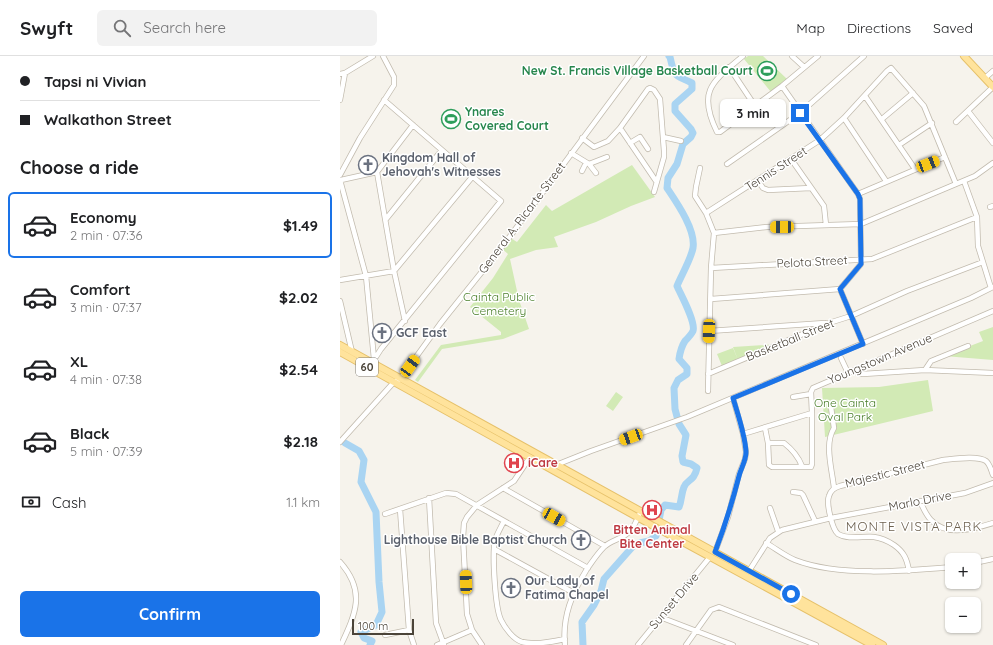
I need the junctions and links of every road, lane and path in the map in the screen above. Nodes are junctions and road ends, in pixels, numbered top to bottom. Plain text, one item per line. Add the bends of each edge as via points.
1 (373, 56) edge
2 (383, 56) edge
3 (644, 56) edge
4 (743, 56) edge
5 (792, 56) edge
6 (818, 56) edge
7 (864, 56) edge
8 (964, 56) edge
9 (804, 67) junction
10 (729, 68) junction
11 (993, 71) edge
12 (346, 73) junction
13 (340, 74) edge
14 (985, 78) junction
15 (782, 86) junction
16 (993, 87) edge
17 (913, 93) junction
18 (865, 96) junction
19 (340, 100) edge
20 (384, 100) junction
21 (755, 106) junction
22 (968, 111) junction
23 (800, 113) junction
24 (844, 118) junction
25 (882, 119) junction
26 (956, 122) dead end
27 (932, 123) junction
28 (413, 125) junction
29 (620, 128) junction
30 (663, 137) junction
31 (582, 138) junction
32 (820, 140) junction
33 (682, 141) dead end
34 (630, 143) junction
35 (993, 143) edge
36 (899, 145) junction
37 (648, 149) dead end
38 (442, 150) junction
39 (571, 153) junction
40 (607, 157) dead end
41 (945, 157) junction
42 (791, 159) junction
43 (993, 163) edge
44 (587, 164) junction
45 (727, 164) dead end
46 (700, 168) dead end
47 (915, 169) junction
48 (582, 171) dead end
49 (377, 172) junction
50 (596, 173) dead end
51 (473, 176) junction
52 (340, 178) edge
53 (758, 180) junction
54 (656, 181) junction
55 (886, 181) junction
56 (960, 183) junction
57 (811, 188) junction
58 (654, 192) dead end
59 (858, 194) junction
60 (706, 213) junction
61 (977, 217) junction
62 (386, 219) junction
63 (861, 224) junction
64 (826, 226) junction
65 (714, 233) junction
66 (861, 259) junction
67 (983, 262) junction
68 (711, 268) junction
69 (394, 271) junction
70 (366, 276) junction
71 (340, 280) edge
72 (992, 287) edge
73 (840, 289) junction
74 (711, 299) junction
75 (340, 302) edge
76 (993, 311) edge
77 (851, 316) junction
78 (404, 321) junction
79 (829, 323) junction
80 (709, 331) junction
81 (863, 344) junction
82 (340, 345) edge
83 (968, 346) dead end
84 (340, 352) edge
85 (352, 352) junction
86 (842, 358) dead end
87 (373, 361) junction
88 (861, 367) junction
89 (928, 370) junction
90 (850, 372) junction
91 (993, 373) edge
92 (708, 374) junction
93 (863, 374) junction
94 (397, 381) junction
95 (708, 392) dead end
96 (811, 394) junction
97 (793, 397) dead end
98 (733, 398) junction
99 (831, 407) dead end
100 (812, 413) junction
101 (765, 428) junction
102 (743, 434) junction
103 (340, 442) edge
104 (768, 443) junction
105 (530, 457) junction
106 (556, 465) junction
107 (802, 466) junction
108 (993, 475) edge
109 (993, 483) edge
110 (504, 488) junction
111 (834, 488) junction
112 (793, 492) dead end
113 (429, 498) junction
114 (920, 501) junction
115 (477, 505) junction
116 (770, 508) dead end
117 (400, 509) junction
118 (385, 514) dead end
119 (639, 515) junction
120 (831, 518) junction
121 (504, 521) junction
122 (815, 521) junction
123 (993, 523) edge
124 (778, 531) junction
125 (766, 543) junction
126 (605, 546) junction
127 (494, 549) junction
128 (713, 555) junction
129 (993, 559) edge
130 (340, 562) edge
131 (981, 562) edge
132 (588, 568) junction
133 (945, 568) edge
134 (749, 571) junction
135 (909, 571) junction
136 (574, 593) junction
137 (789, 597) junction
138 (660, 617) junction
139 (409, 630) junction
140 (472, 630) junction
141 (696, 631) junction
142 (385, 635) dead end
143 (565, 639) junction
144 (865, 641) edge
145 (443, 644) edge
146 (341, 645) edge
147 (414, 645) edge
148 (437, 645) edge
149 (482, 645) edge
150 (565, 645) edge
151 (638, 645) edge
152 (686, 645) edge
153 (733, 645) edge
154 (816, 645) edge
155 (872, 645) edge
156 (883, 645) edge

1 - 12 street
2 - 20 street via 395,81
3 - 31 street, General A. Ricarte Street
4 - 10 street
5 - 9 street
6 - 9 street
7 - 23 street
8 - 14 main road
9 - 15 street
10 - 21 street
10 - 21 street via 714,81 709,92 707,104 717,132
11 - 14 street
12 - 13 street
12 - 19 street
14 - 16 main road
15 - 21 street
15 - 23 street
16 - 22 street
17 - 18 street, Tennis Street via 891,68
17 - 25 street
17 - 27 street via 924,106
18 - 24 street, Tennis Street
18 - 25 street
20 - 28 street
20 - 52 street via 360,138
22 - 26 street
22 - 35 street
23 - 32 street
23 - 45 street
24 - 32 street, Tennis Street
24 - 55 street
25 - 36 street
27 - 36 street
27 - 41 street
28 - 38 street
28 - 49 street
29 - 30 street via 650,88 660,99
29 - 31 street via 606,143 594,147
29 - 34 street
30 - 33 street
30 - 54 street via 664,157
31 - 39 street, General A. Ricarte Street
32 - 42 street, Tennis Street
32 - 59 street
34 - 37 street via 640,137
34 - 54 street
36 - 47 street
38 - 51 street
38 - 62 street
39 - 44 street
39 - 94 street, General A. Ricarte Street
40 - 44 street
41 - 47 street
41 - 56 street
42 - 53 street, Tennis Street
42 - 57 street
43 - 56 street
44 - 48 street
44 - 50 street
46 - 60 street via 695,196
47 - 55 street
49 - 52 street
49 - 62 street
51 - 69 street
51 - 78 street via 501,201
52 - 70 street
53 - 57 street via 763,188 768,190
53 - 60 street, Tennis Street
54 - 58 street
55 - 59 street
56 - 61 street
56 - 63 street
57 - 64 street via 826,210
59 - 63 street
60 - 65 street
61 - 66 street, Pelota Street via 872,259
61 - 67 street via 977,243
62 - 69 street
63 - 64 street
63 - 66 street
64 - 65 street via 767,227
65 - 68 street
66 - 68 street, Pelota Street
66 - 73 street via 858,269
67 - 72 street
67 - 77 street, Basketball Street
68 - 74 street
69 - 70 street
69 - 78 street
70 - 71 street
70 - 87 street
72 - 81 street
73 - 74 street
73 - 77 street
74 - 80 street
75 - 85 street
76 - 88 street, Youngstown Avenue
77 - 79 street, Basketball Street
77 - 81 street
78 - 87 street
79 - 80 street
79 - 92 street, Basketball Street
80 - 92 street
81 - 98 street
82 - 85 main road, 60
83 - 89 street via 931,361
84 - 94 main road, 60
85 - 87 main road, 60
86 - 90 street
87 - 94 main road, 60
88 - 90 street, Youngstown Avenue
88 - 93 street
89 - 91 street
89 - 93 street
90 - 93 street
90 - 96 street, Youngstown Avenue via 813,388
92 - 95 street
94 - 103 street, General A. Ricarte Street
94 - 105 main road, 60
94 - 106 main road, 60
96 - 97 street
96 - 100 street
98 - 102 street, Sunset Drive
98 - 106 street
99 - 111 street via 834,428 830,434 829,445
100 - 101 street
100 - 107 street via 812,464 811,467
101 - 102 street
101 - 104 street
102 - 128 street, Sunset Drive via 745,459 728,517
104 - 107 street via 784,443 794,451
104 - 107 street via 769,463 772,467
105 - 110 street via 514,480
105 - 119 main road, 60
106 - 119 main road, 60
108 - 111 street, Majestic Street via 986,461 956,458
109 - 114 street, Marlo Drive via 965,493
110 - 115 street
110 - 126 street
111 - 120 street, Majestic Street via 828,499
112 - 122 street via 801,493
113 - 115 street via 451,493
113 - 117 street
113 - 145 street via 436,623
114 - 120 street, Marlo Drive
114 - 123 street via 938,527 955,530
115 - 121 street
115 - 140 street via 464,523 463,537 467,614
116 - 124 street
117 - 118 street
117 - 139 street
119 - 126 street via 630,532
119 - 128 main road, 60
120 - 122 street, Marlo Drive
120 - 135 street, Majestic Street via 838,533 848,537 874,537 886,540 897,547 907,560
121 - 127 street via 495,539
121 - 132 street
122 - 124 street, Marlo Drive
124 - 125 street, Marlo Drive
125 - 134 street, Marlo Drive
125 - 135 street via 794,560 818,567
126 - 132 street
127 - 136 street
127 - 143 street via 498,608 501,619 512,636 521,642 532,644
128 - 134 main road, 60
128 - 137 main road, 60
128 - 138 street, Sunset Drive
129 - 131 street
130 - 146 street via 351,575 357,604
132 - 136 street
133 - 135 street
134 - 137 main road, 60
136 - 143 street via 565,622
137 - 144 main road, 60
138 - 141 street
138 - 151 street, Sunset Drive
139 - 142 street
139 - 147 street
140 - 145 street
140 - 149 street
141 - 152 street
141 - 153 street
141 - 154 street via 711,610 719,607
143 - 150 street
144 - 155 main road, 60
144 - 156 main road, 60
145 - 148 street

